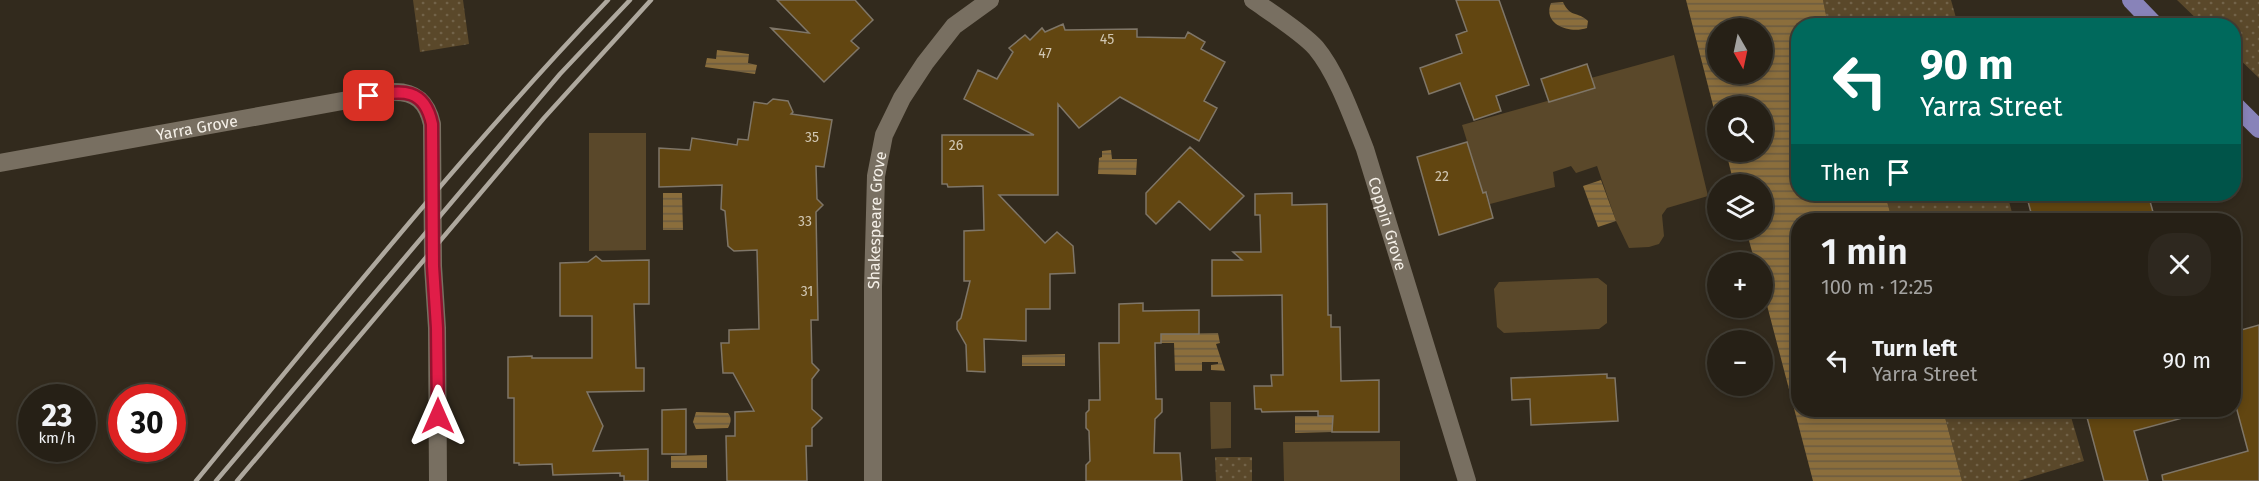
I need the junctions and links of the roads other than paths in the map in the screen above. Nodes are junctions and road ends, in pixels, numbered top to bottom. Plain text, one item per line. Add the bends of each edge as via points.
1 (990, 0) edge
2 (1252, 0) edge
3 (2130, 0) edge
4 (2148, 18) edge
5 (2241, 111) edge
6 (2259, 129) edge
7 (0, 163) edge
8 (438, 481) edge
9 (873, 481) edge
10 (1467, 481) edge

1 - 9 street, Shakespeare Grove via 954,26 902,98 884,135 876,171
2 - 10 street, Coppin Grove via 1316,48 1350,112 1365,149
3 - 4 main road
5 - 6 main road
7 - 8 street, Yarra Grove via 392,92 416,96 429,111 432,124

